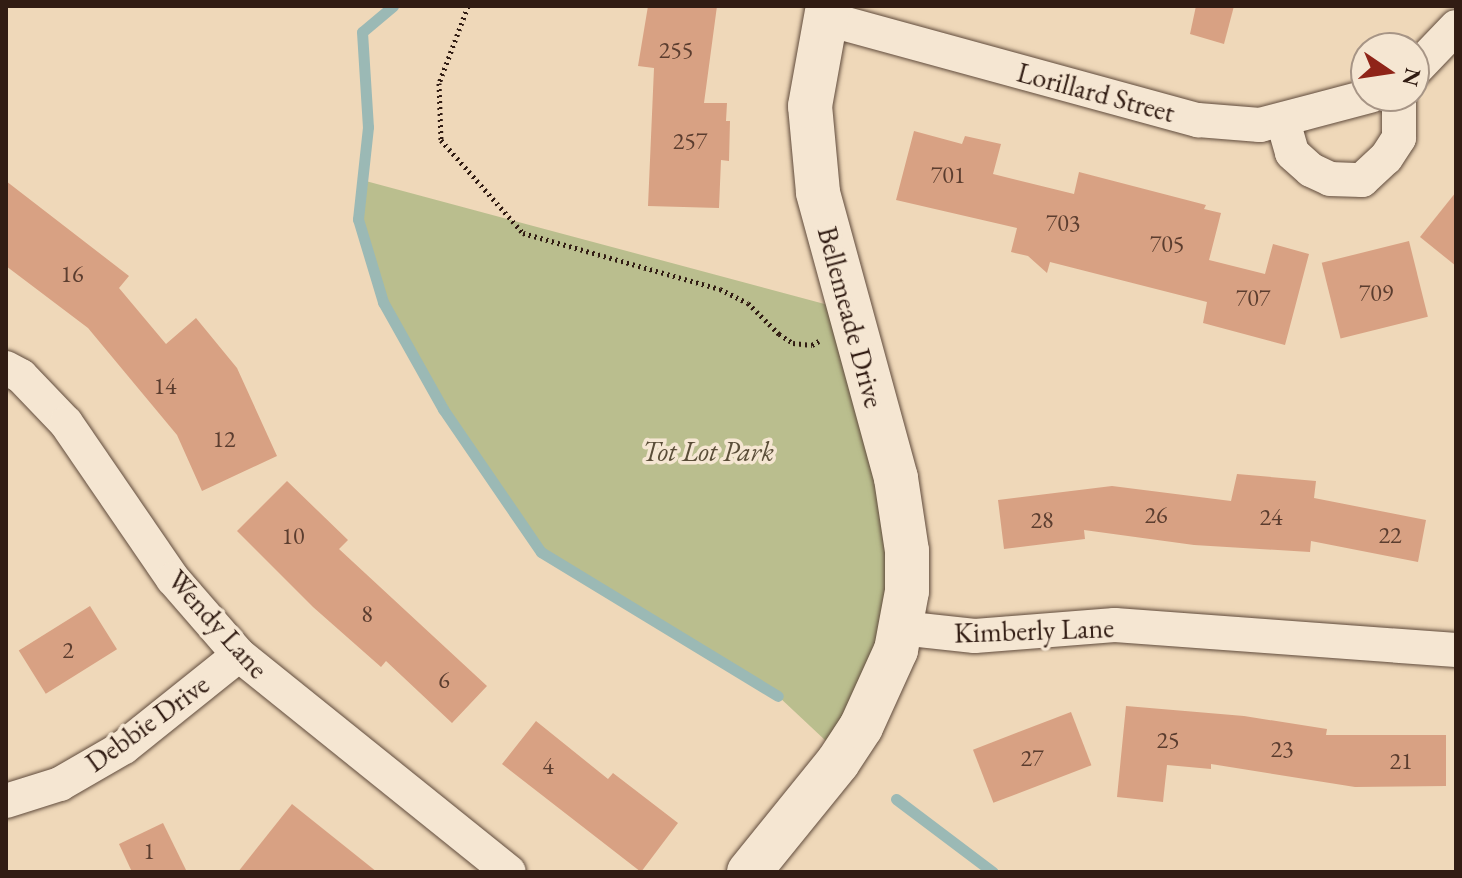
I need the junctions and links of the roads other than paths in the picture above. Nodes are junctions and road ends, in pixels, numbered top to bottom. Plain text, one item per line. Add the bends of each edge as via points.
1 (826, 12) edge
2 (1456, 27) edge
3 (1430, 54) edge
4 (1350, 102) edge
5 (1399, 112) edge
6 (1283, 121) junction
7 (6, 368) edge
8 (901, 628) junction
9 (1456, 650) edge
10 (239, 655) junction
11 (6, 801) edge
12 (509, 872) edge
13 (749, 872) edge

1 - 6 street, Lorillard Street via 1198,120 1260,125
1 - 8 street, Bellemeade Drive via 810,106 818,192 896,478 907,551
2 - 3 street
4 - 6 street, Lorillard Street
5 - 6 street via 1399,138 1362,180 1330,179 1311,170 1292,153
7 - 10 street, Wendy Lane via 21,376 66,423 173,579
8 - 9 street, Kimberly Lane via 975,636 1115,625
8 - 13 street via 861,727
10 - 11 street, Debbie Drive via 124,747 60,784
10 - 12 street, Wendy Lane

